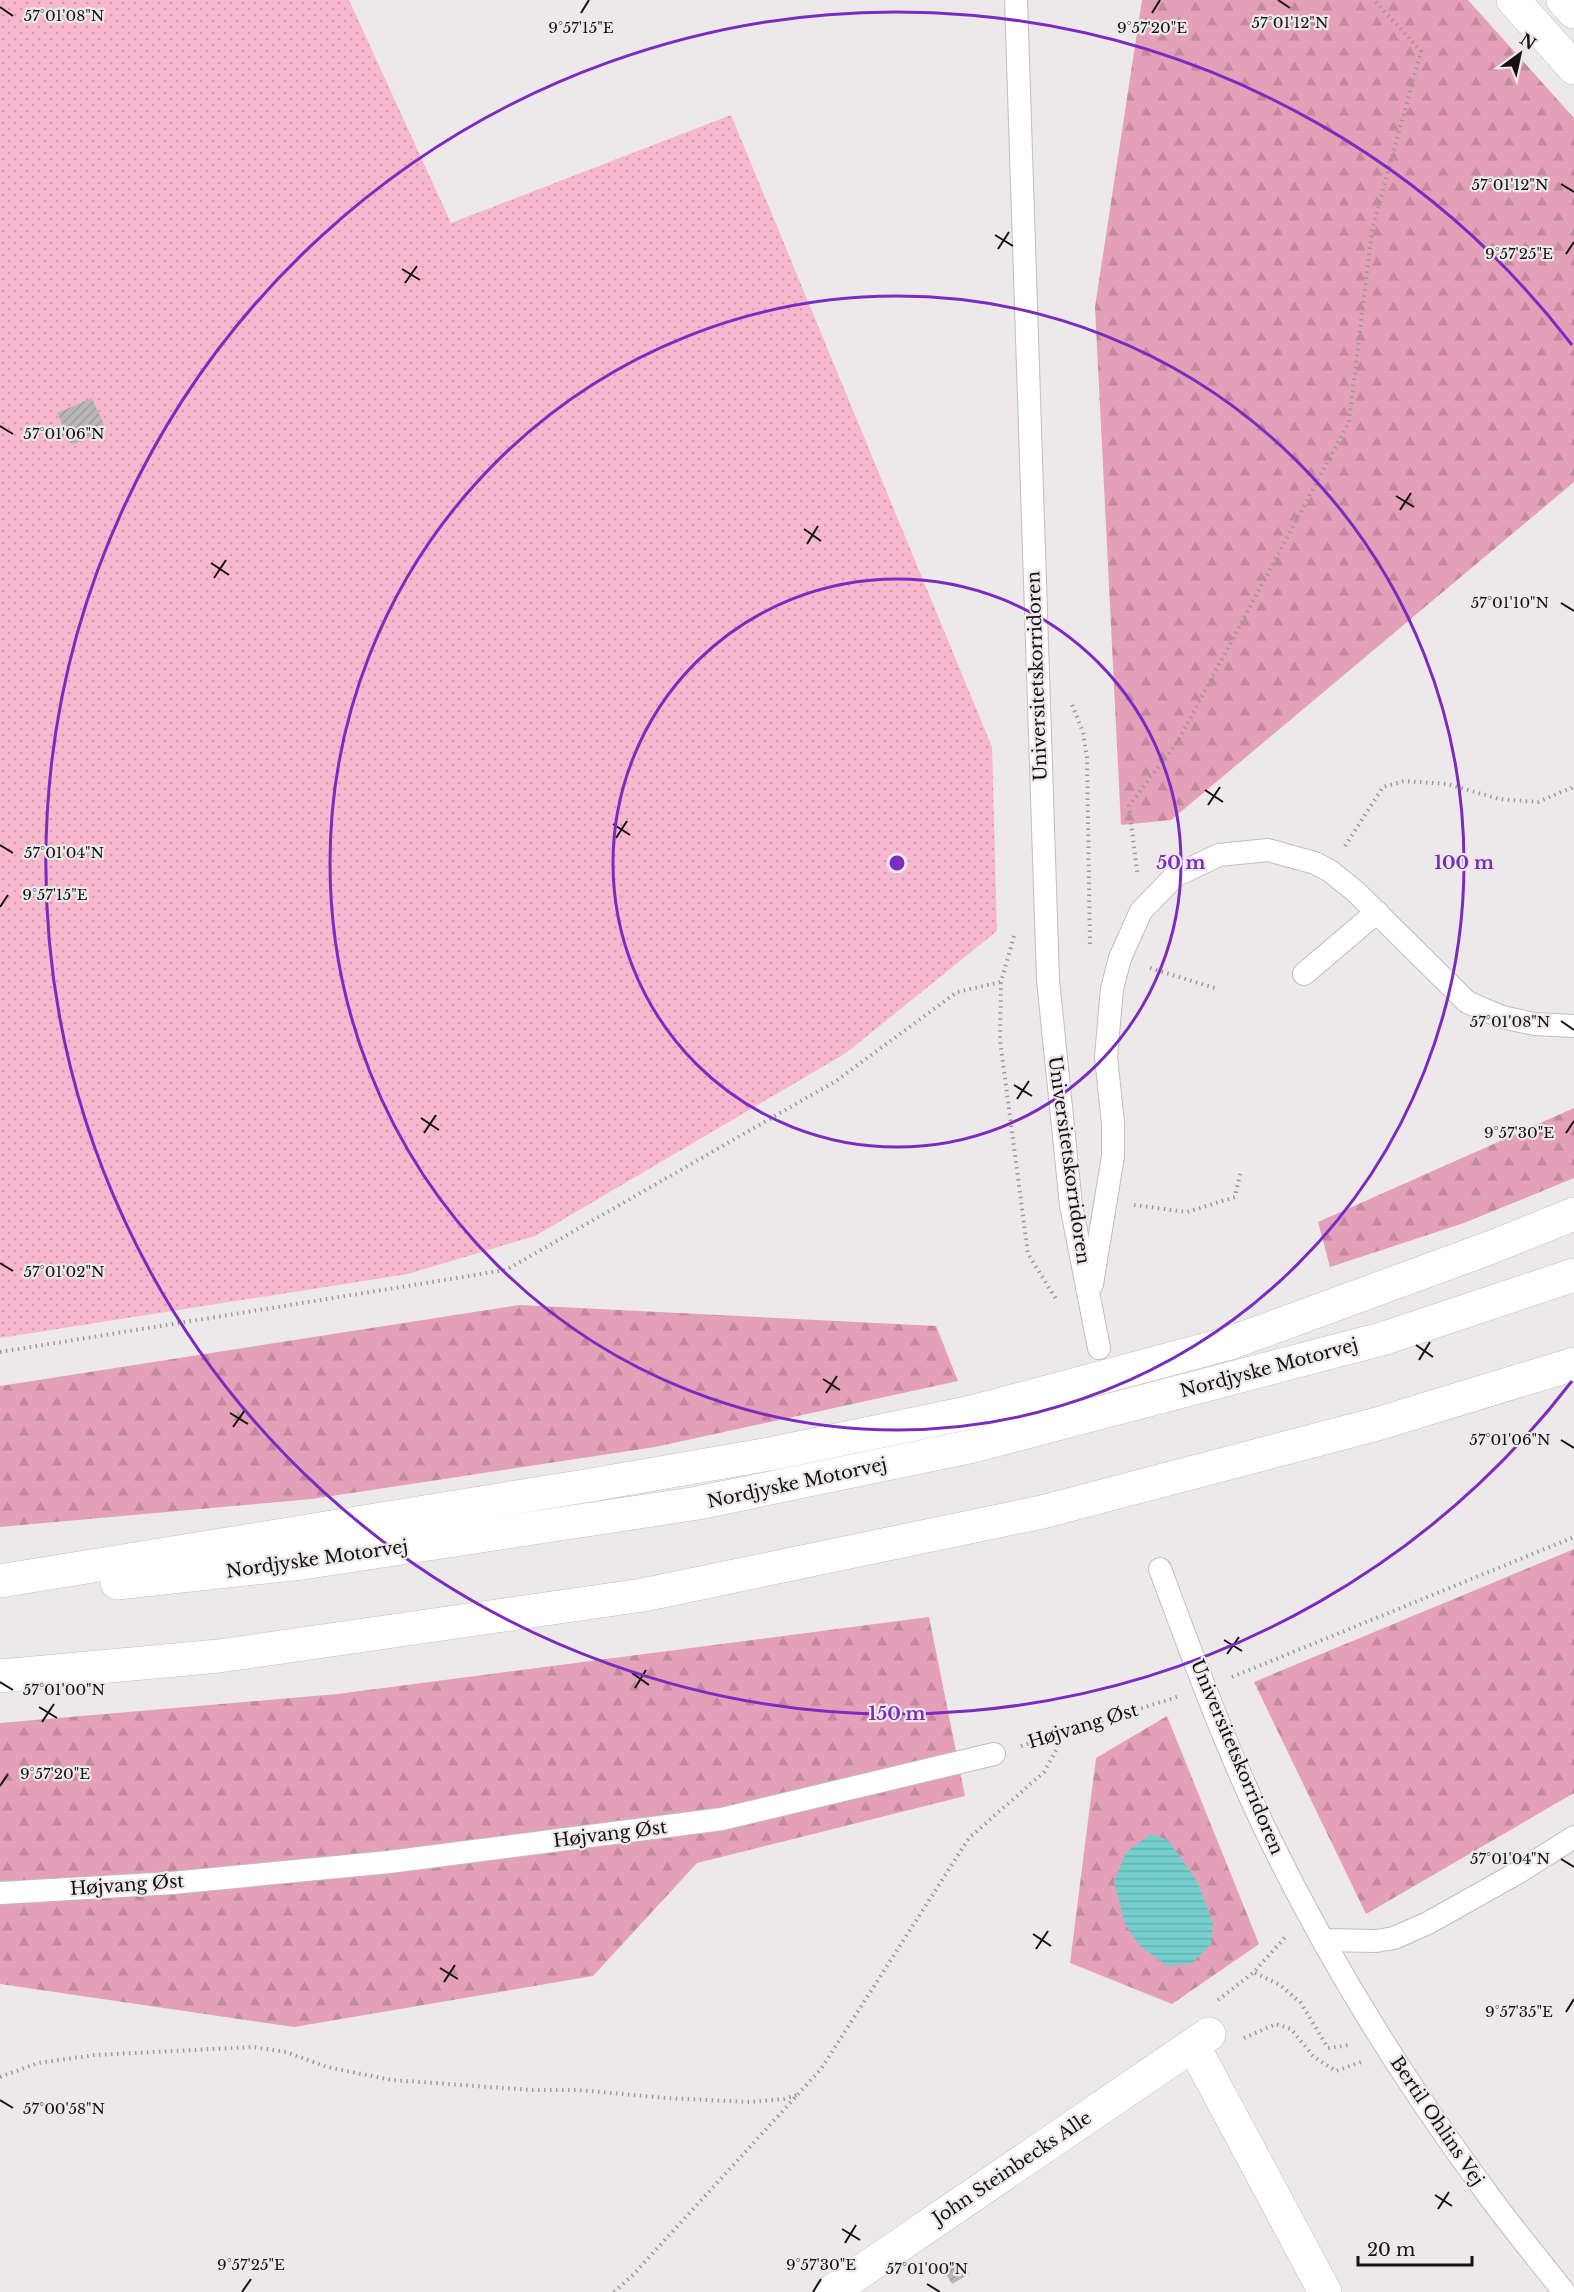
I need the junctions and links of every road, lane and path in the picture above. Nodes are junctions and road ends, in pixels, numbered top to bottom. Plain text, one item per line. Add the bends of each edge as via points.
1 (1016, 0) edge
2 (1374, 0) edge
3 (1513, 0) edge
4 (1563, 0) edge
5 (1574, 12) edge
6 (1574, 68) edge
7 (1068, 695) dead end
8 (1574, 784) edge
9 (1330, 871) junction
10 (1141, 911) junction
11 (1377, 912) junction
12 (1014, 934) dead end
13 (1090, 956) dead end
14 (1304, 974) dead end
15 (1001, 982) junction
16 (1574, 1026) edge
17 (1241, 1170) dead end
18 (1106, 1201) junction
19 (1574, 1214) edge
20 (1574, 1275) edge
21 (1089, 1301) junction
22 (1059, 1304) dead end
23 (1099, 1348) dead end
24 (0, 1352) edge
25 (1574, 1364) edge
26 (1574, 1376) edge
27 (1377, 1424) junction
28 (1574, 1537) edge
29 (1160, 1569) dead end
30 (0, 1581) edge
31 (0, 1593) edge
32 (0, 1676) edge
33 (1205, 1689) junction
34 (1066, 1732) junction
35 (994, 1754) joint
36 (1574, 1837) edge
37 (0, 1893) edge
38 (1289, 1932) dead end
39 (1323, 1940) junction
40 (1254, 1972) junction
41 (1201, 2039) junction
42 (1353, 2044) dead end
43 (1363, 2061) dead end
44 (0, 2077) edge
45 (797, 2095) junction
46 (614, 2292) edge
47 (831, 2292) edge
48 (1325, 2292) edge
49 (1564, 2292) edge

1 - 21 lane, Universitetskorridoren via 1048,980 1071,1205
2 - 10 path via 1421,51 1372,230 1350,422 1178,741 1129,806
3 - 6 main road
4 - 5 main road
7 - 13 path via 1083,732 1087,758
8 - 9 path via 1538,802 1499,799 1447,784 1404,781 1383,787
9 - 10 lane via 1268,850 1220,855 1175,876
9 - 11 lane
10 - 18 lane via 1120,958 1112,989 1106,1057 1113,1156
11 - 14 lane
11 - 16 lane via 1467,1002 1512,1020
12 - 15 path
15 - 22 path via 1000,1040 1028,1254
15 - 24 path via 957,992 836,1082 506,1270
17 - 18 path via 1235,1197 1187,1212
18 - 21 lane
19 - 30 main road via 1230,1343 972,1412 775,1453
20 - 31 main road, Nordjyske Motorvej via 1385,1338 973,1446 698,1503 302,1563
21 - 23 lane, Universitetskorridoren
25 - 27 main road
26 - 27 main road
27 - 32 main road via 1041,1512 643,1595 219,1656
28 - 33 path, Højvang Øst
29 - 33 lane, Universitetskorridoren
33 - 34 path, Højvang Øst
33 - 39 lane, Universitetskorridoren via 1267,1833
34 - 35 path, Højvang Øst
34 - 45 path via 1044,1772 969,1838 821,2069
35 - 37 lane, Højvang Øst via 722,1820 389,1862
36 - 39 lane via 1428,1923 1388,1940
38 - 40 path
39 - 49 lane, Bertil Ohlins Vej via 1416,2093 1481,2186
40 - 41 path via 1213,2004
40 - 42 path via 1280,1985 1301,2002 1328,2048
41 - 43 path via 1240,2040 1276,2024 1291,2029 1314,2057 1336,2071
41 - 47 main road, John Steinbecks Alle
41 - 48 main road
44 - 45 path via 38,2063 95,2055 253,2047 392,2080 751,2102
45 - 46 path

